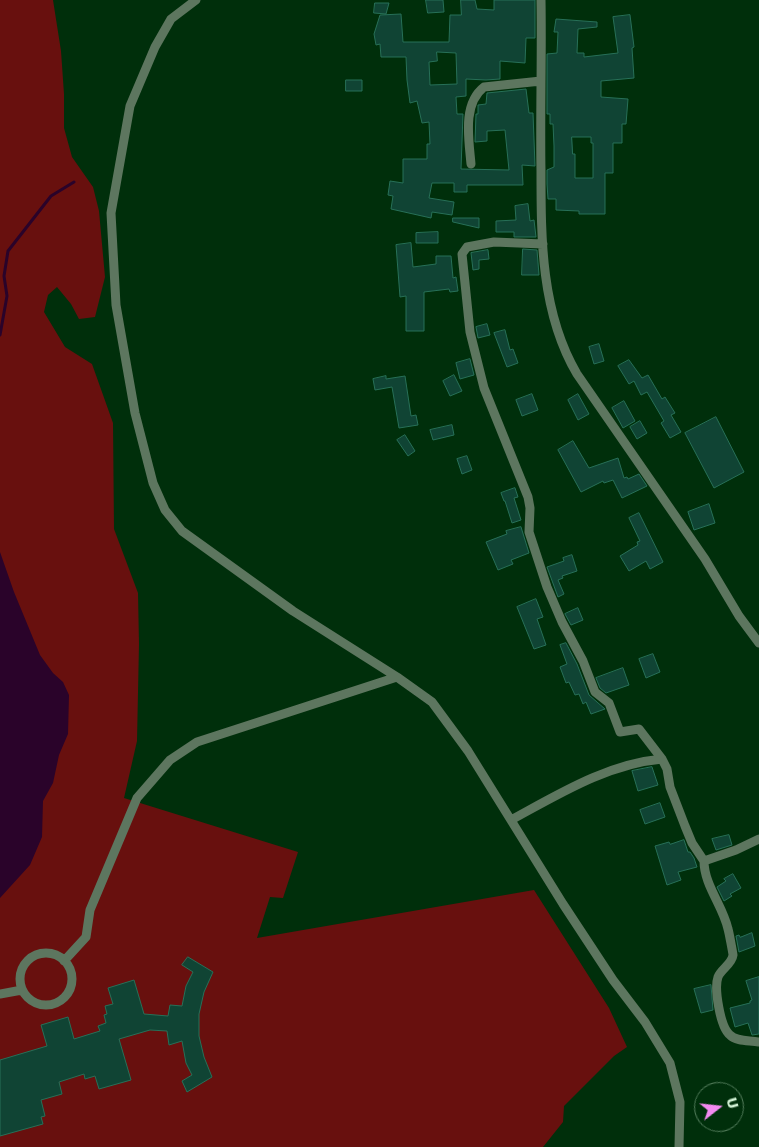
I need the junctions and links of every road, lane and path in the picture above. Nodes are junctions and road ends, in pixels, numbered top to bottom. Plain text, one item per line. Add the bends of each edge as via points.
1 (196, 0) edge
2 (541, 0) edge
3 (540, 81) junction
4 (471, 164) dead end
5 (543, 244) junction
6 (759, 643) edge
7 (397, 677) junction
8 (662, 759) junction
9 (511, 820) junction
10 (759, 839) edge
11 (704, 861) junction
12 (64, 961) junction
13 (22, 990) junction
14 (0, 994) edge
15 (759, 1042) edge
16 (679, 1147) edge

1 - 7 street via 171,19 155,47 130,106 111,213 116,305 135,413 153,483 165,510 182,531 293,611
2 - 3 street
3 - 4 street via 484,87 477,92 471,104 468,128
3 - 5 street
5 - 6 street via 550,306 569,360 705,558
5 - 8 street via 494,242 467,247 462,254 470,332 484,388 528,498 529,532 562,622 595,692 609,703 620,732 639,728
7 - 9 street via 432,702 468,751
7 - 12 street via 197,742 170,760 136,798 90,910 86,937
8 - 9 street via 634,764 585,781
8 - 11 street via 685,826
9 - 16 street via 563,904 670,1062 680,1102
10 - 11 street
11 - 15 street via 706,874 722,909 733,955 718,975 716,985 724,1027 729,1035 739,1040
12 - 13 street via 48,953 29,959 21,970
12 - 13 street via 70,972 71,984 59,1001 38,1004
13 - 14 street

